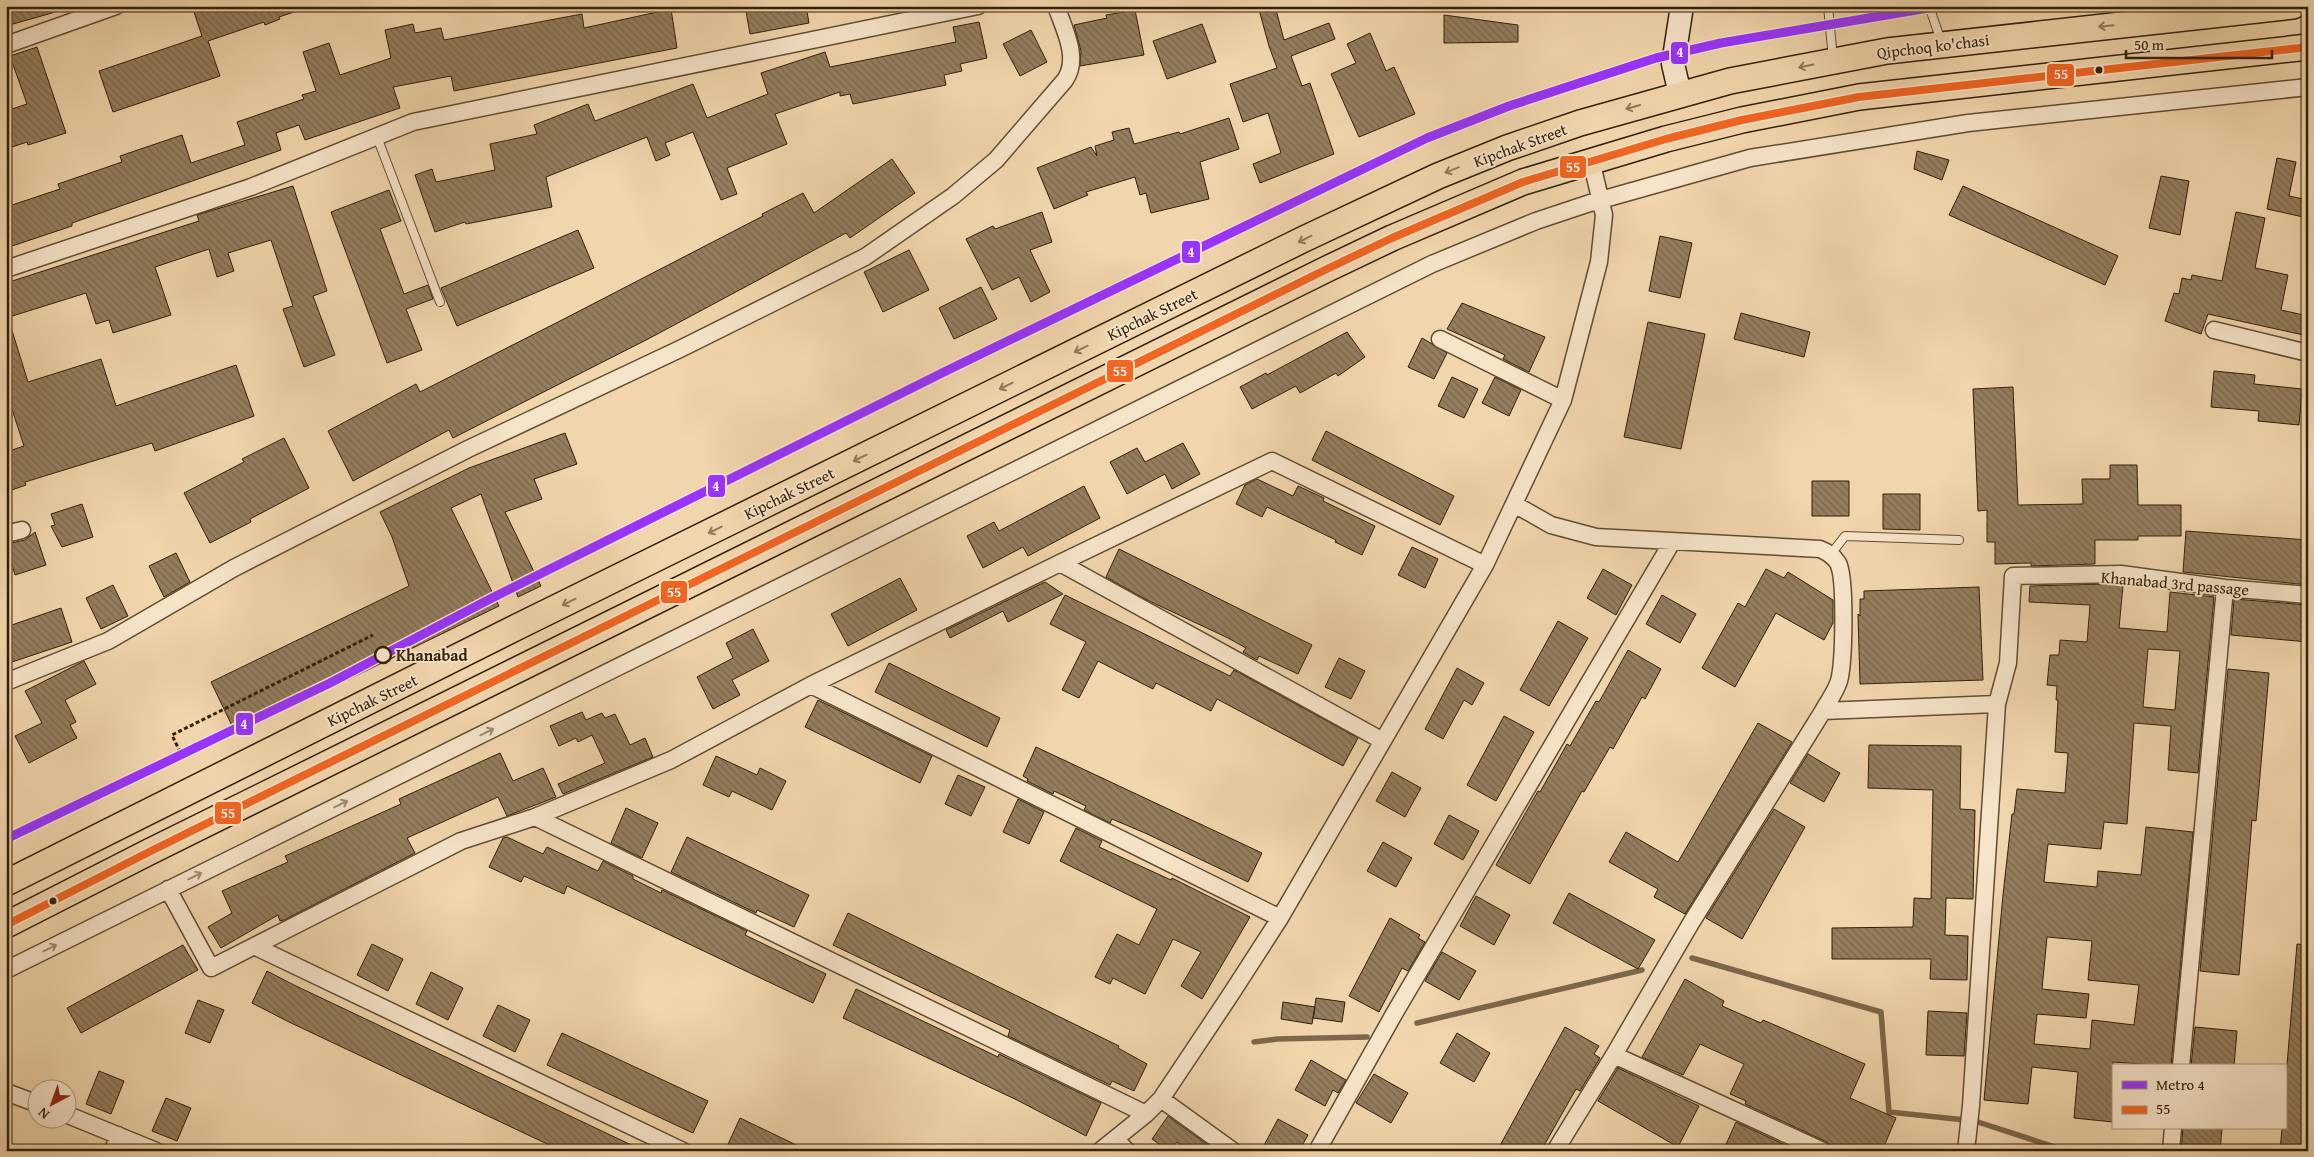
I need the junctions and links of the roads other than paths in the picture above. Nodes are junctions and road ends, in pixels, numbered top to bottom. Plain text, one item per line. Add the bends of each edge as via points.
1 (116, 6) edge
2 (978, 6) edge
3 (1056, 6) edge
4 (1682, 6) edge
5 (1828, 6) edge
6 (1928, 6) edge
7 (2293, 6) edge
8 (6, 45) edge
9 (1942, 45) junction
10 (2308, 47) edge
11 (1834, 61) junction
12 (2308, 87) edge
13 (1680, 94) junction
14 (1580, 123) junction
15 (1689, 133) junction
16 (377, 137) junction
17 (1591, 160) junction
18 (1601, 199) junction
19 (6, 269) edge
20 (440, 302) dead end
21 (2214, 330) dead end
22 (1440, 339) dead end
23 (2308, 353) edge
24 (1563, 400) junction
25 (1514, 504) junction
26 (22, 530) dead end
27 (6, 534) edge
28 (1959, 540) dead end
29 (1672, 542) junction
30 (1831, 554) junction
31 (1060, 563) junction
32 (1485, 565) junction
33 (2225, 588) junction
34 (2308, 594) edge
35 (6, 682) edge
36 (812, 685) junction
37 (1997, 704) junction
38 (1823, 711) junction
39 (1384, 741) junction
40 (536, 817) junction
41 (6, 884) edge
42 (168, 889) junction
43 (1280, 918) junction
44 (6, 926) edge
45 (256, 947) junction
46 (6, 970) edge
47 (1614, 1055) junction
48 (2181, 1064) edge
49 (6, 1092) edge
50 (1161, 1099) junction
51 (28, 1100) edge
52 (1146, 1114) junction
53 (78, 1120) edge
54 (2173, 1130) edge
55 (118, 1135) junction
56 (1115, 1138) junction
57 (112, 1151) edge
58 (156, 1151) edge
59 (683, 1151) edge
60 (1100, 1151) edge
61 (1127, 1151) edge
62 (1233, 1151) edge
63 (1317, 1151) edge
64 (1555, 1151) edge
65 (1823, 1151) edge
66 (1966, 1151) edge
67 (2170, 1151) edge

1 - 8 street
2 - 16 street via 414,122
3 - 35 street via 1072,61 1065,80 996,160 953,196 865,257 442,462 234,568 108,641
4 - 13 main road via 1673,64
5 - 11 lane
6 - 9 lane
7 -> 9 main road, Qipchoq ko'chasi
9 - 11 main road, Qipchoq ko'chasi
10 - 15 main road via 1859,98
11 -> 13 main road, Qipchoq ko'chasi
12 - 18 street via 1968,123 1867,138 1750,158
13 -> 14 main road, Qipchoq ko'chasi
13 - 15 main road
14 - 17 main road
14 -> 41 main road, Kipchak Street via 1438,176 1304,239
15 - 17 main road
16 - 19 street via 251,187
16 - 20 lane
17 - 18 street
17 - 44 main road via 1515,185 1335,265
18 - 24 street via 1604,215 1599,262
42 -> 18 street via 1432,264 1536,221
21 - 23 street
22 - 24 street
24 - 25 street
25 - 29 street via 1573,533
25 - 32 street
26 - 27 street
28 - 30 lane via 1845,536
29 - 30 street via 1807,547
29 - 63 street via 1399,1005
30 - 38 street via 1841,574 1844,616 1839,681
31 - 32 street via 1272,461
31 - 36 street
31 - 39 street
32 - 39 street
33 - 34 street, Khanabad 3rd passage
33 - 37 street, Khanabad 3rd passage via 2121,574 2013,576 2008,664
33 - 48 street
36 - 40 street via 671,760
36 - 43 street
37 - 38 street
37 - 66 street
38 - 47 street via 1691,923
39 - 43 street
40 - 45 street via 461,841
40 - 52 street
42 - 45 street via 211,968
46 -> 42 street
43 - 50 street
45 - 59 street
47 - 64 street
47 - 65 street
49 - 51 street
50 - 52 street
50 - 62 street
52 - 56 street
53 - 55 street
54 - 67 street
55 - 57 street
55 - 58 street
56 - 60 street
56 - 61 street

